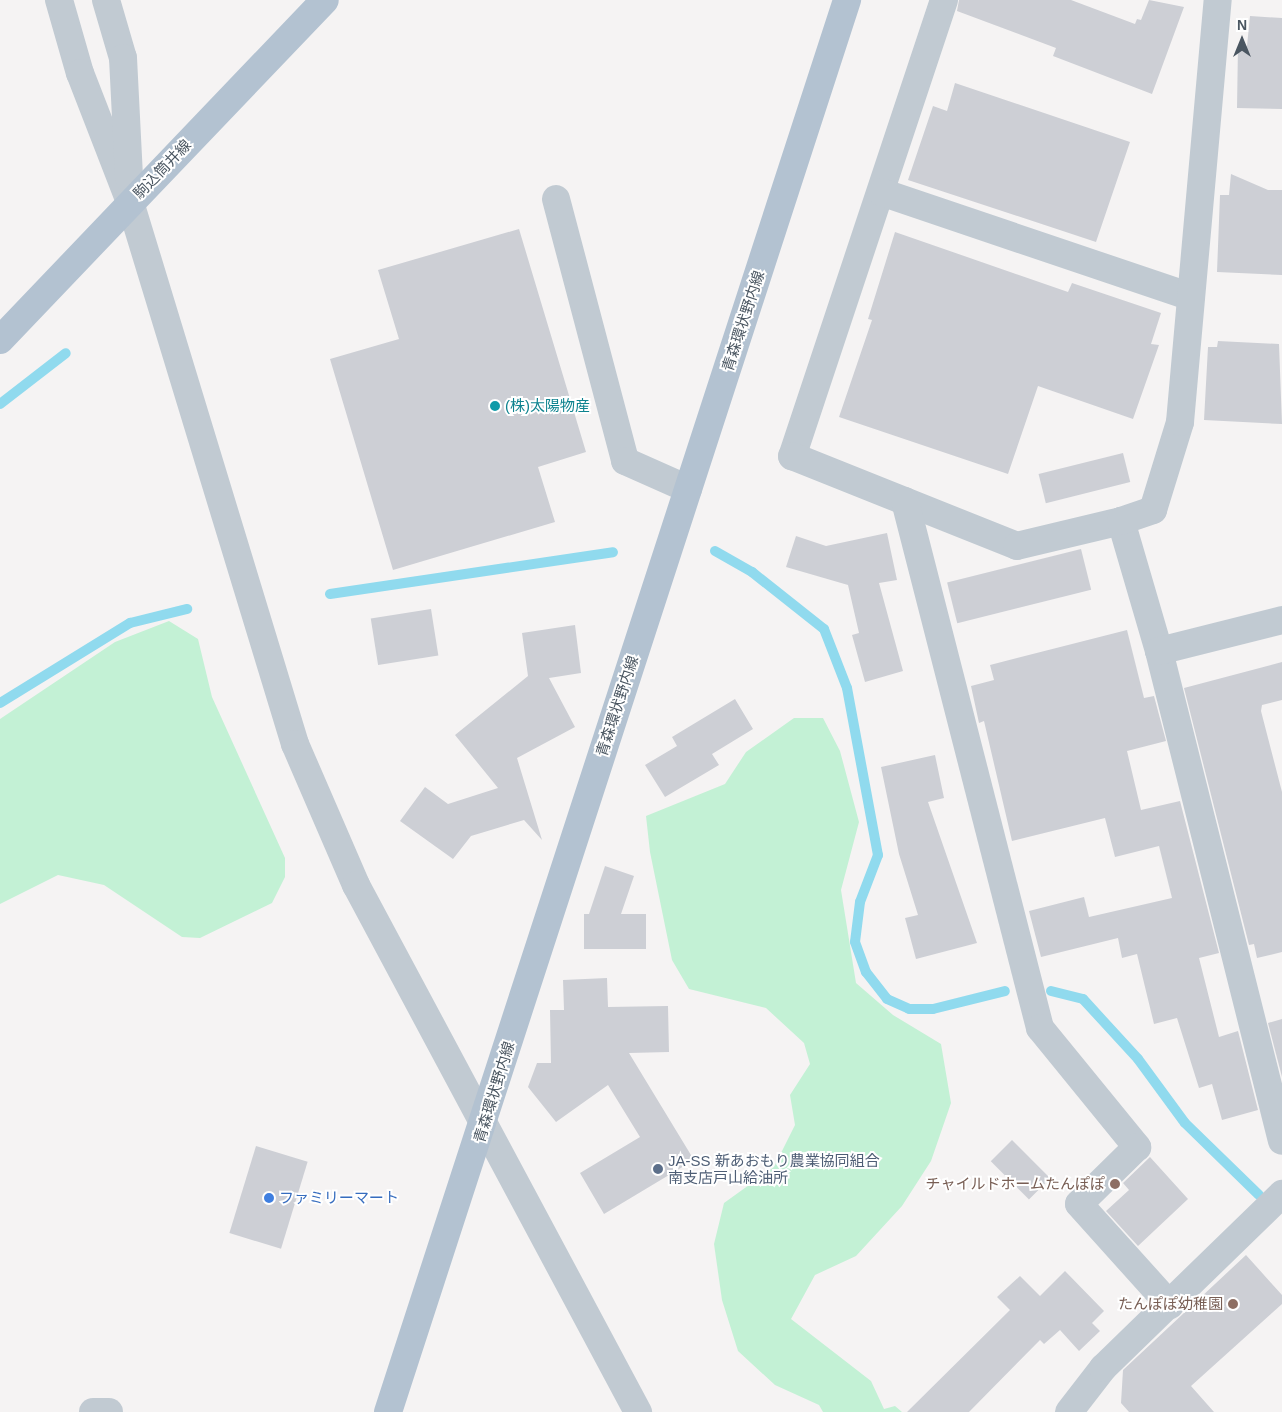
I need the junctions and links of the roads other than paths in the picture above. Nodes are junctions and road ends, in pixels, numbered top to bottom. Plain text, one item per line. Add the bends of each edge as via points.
1 (59, 0) edge
2 (106, 0) edge
3 (325, 0) edge
4 (847, 0) edge
5 (944, 0) edge
6 (1217, 10) edge
7 (881, 192) junction
8 (556, 199) dead end
9 (130, 202) junction
10 (1191, 297) junction
11 (0, 340) edge
12 (688, 489) junction
13 (904, 501) junction
14 (1121, 521) junction
15 (1282, 620) edge
16 (1159, 651) junction
17 (483, 1128) junction
18 (1282, 1141) edge
19 (1282, 1194) edge
20 (1170, 1305) junction
21 (93, 1412) edge
22 (109, 1412) edge
23 (388, 1412) edge
24 (638, 1412) edge
25 (1068, 1412) edge

1 - 9 street via 80,73
2 - 9 street via 122,58
3 - 9 main road, 駒込筒井線
4 - 12 main road, 青森環状野内線
5 - 7 street
6 - 10 street
7 - 10 street
7 - 13 street via 792,456
8 - 12 street via 625,461
9 - 11 main road, 駒込筒井線
9 - 17 street via 295,744 356,885
10 - 14 street via 1180,422 1166,472 1153,510
12 - 17 main road, 青森環状野内線 via 538,945
13 - 14 street via 1018,546
13 - 20 street via 1040,1028 1138,1147 1080,1204
14 - 16 street
15 - 16 street
16 - 18 street
17 - 23 main road, 青森環状野内線
17 - 24 street
19 - 20 street
20 - 25 street via 1103,1368
21 - 22 street

